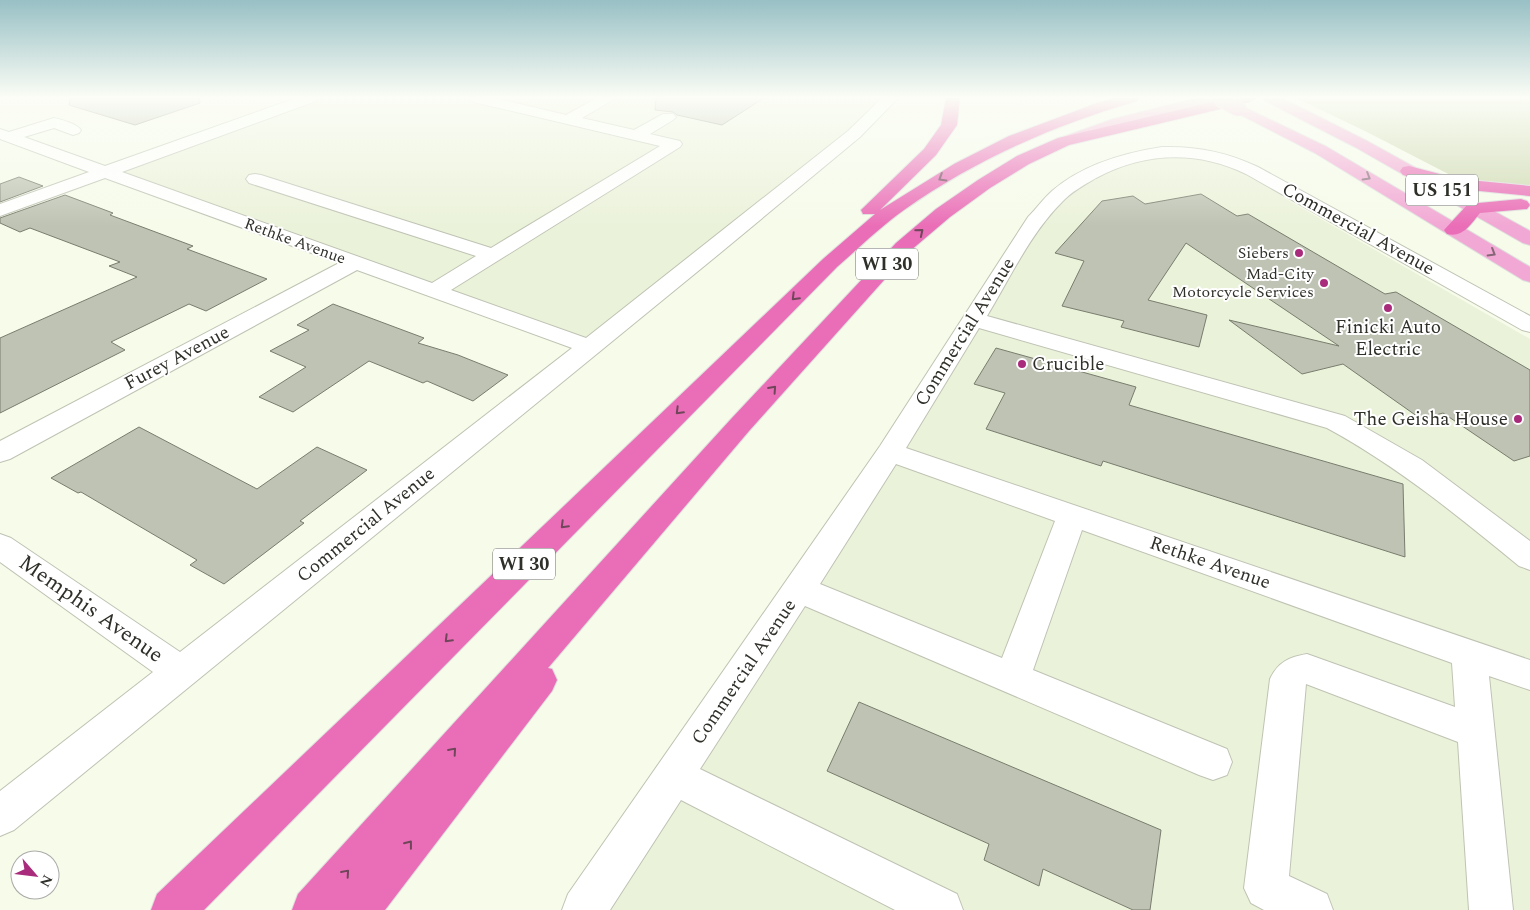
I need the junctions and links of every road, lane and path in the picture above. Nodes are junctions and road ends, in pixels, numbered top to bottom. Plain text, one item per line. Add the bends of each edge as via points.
1 (17, 140) edge
2 (193, 140) edge
3 (659, 140) edge
4 (846, 140) edge
5 (938, 140) edge
6 (1016, 140) edge
7 (1068, 140) edge
8 (1070, 140) edge
9 (1302, 140) edge
10 (1352, 140) edge
11 (1064, 142) junction
12 (106, 172) junction
13 (1408, 172) junction
14 (254, 179) dead end
15 (1530, 191) edge
16 (1530, 204) edge
17 (1475, 208) junction
18 (0, 210) edge
19 (1530, 225) edge
20 (1507, 226) junction
21 (1454, 230) junction
22 (1530, 239) edge
23 (493, 255) junction
24 (355, 263) junction
25 (830, 263) junction
26 (1530, 276) edge
27 (434, 291) junction
28 (972, 319) junction
29 (1530, 325) edge
30 (590, 347) junction
31 (740, 425) junction
32 (890, 452) junction
33 (0, 453) edge
34 (1072, 516) junction
35 (0, 546) edge
36 (1530, 558) edge
37 (800, 589) junction
38 (1469, 654) junction
39 (181, 672) junction
40 (1530, 675) edge
41 (1012, 678) junction
42 (1476, 732) junction
43 (1213, 762) dead end
44 (674, 776) junction
45 (0, 816) edge
46 (217, 866) junction
47 (152, 910) edge
48 (173, 910) edge
49 (314, 910) edge
50 (358, 910) edge
51 (584, 910) edge
52 (941, 910) edge
53 (1311, 910) edge
54 (1490, 910) edge

1 - 12 street, Rethke Avenue
2 - 12 street
3 - 23 street via 674,144
4 - 30 street, Commercial Avenue
5 - 25 highway via 871,209
6 -> 25 highway, WI 30 via 976,158 905,201
7 - 11 main road, WI 30
8 - 11 highway
9 -> 21 main road, US 151, bridge
10 - 13 main road, US 151
31 -> 11 highway, WI 30 via 903,247 984,184 1023,160
12 - 18 street
12 - 24 street, Rethke Avenue
13 - 15 highway via 1459,184
13 - 17 main road, US 151
14 - 23 street
16 - 17 highway
17 - 20 main road, US 151
17 - 21 highway
19 - 20 main road
20 - 21 main road
20 - 22 main road, US 151
21 -> 26 main road, US 151
23 - 27 street
24 - 27 street, Rethke Avenue
24 - 33 street, Furey Avenue
25 -> 46 highway, WI 30
27 - 30 street, Rethke Avenue
28 - 29 street, Commercial Avenue via 1035,221 1060,194 1107,167 1136,156 1164,151 1207,155 1246,167
28 - 32 street, Commercial Avenue
28 - 36 street via 1336,422 1390,452
30 - 39 street, Commercial Avenue
49 -> 31 highway, WI 30
50 -> 31 highway
32 - 34 street, Rethke Avenue
32 - 37 street, Commercial Avenue
34 - 38 street, Rethke Avenue
34 - 41 street
35 - 39 street, Memphis Avenue
37 - 41 street
37 - 44 street, Commercial Avenue
38 - 40 street, Rethke Avenue
38 - 42 street
39 - 45 street, Commercial Avenue
41 - 43 street
42 - 53 street via 1307,669 1296,671 1288,679 1266,888
42 - 54 street
44 - 51 street, Commercial Avenue
44 - 52 street
46 - 47 highway
46 - 48 highway, WI 30

